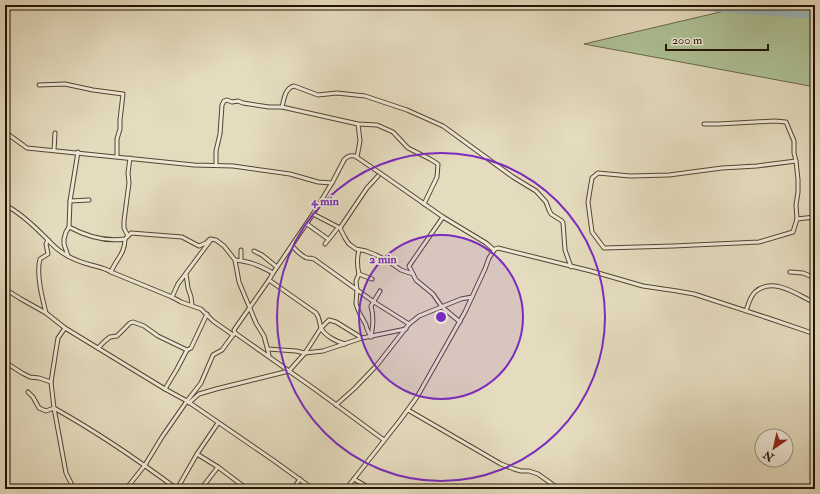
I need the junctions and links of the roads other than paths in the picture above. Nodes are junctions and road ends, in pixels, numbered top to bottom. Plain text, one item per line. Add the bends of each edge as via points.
1 (39, 85) dead end
2 (282, 107) junction
3 (358, 124) junction
4 (704, 124) dead end
5 (5, 132) edge
6 (55, 133) dead end
7 (54, 150) junction
8 (78, 152) junction
9 (117, 156) junction
10 (130, 158) junction
11 (357, 158) junction
12 (796, 161) junction
13 (216, 165) junction
14 (378, 176) dead end
15 (332, 183) junction
16 (89, 200) dead end
17 (70, 201) junction
18 (424, 204) junction
19 (5, 205) edge
20 (313, 214) junction
21 (443, 217) junction
22 (815, 217) edge
23 (798, 219) junction
24 (306, 224) junction
25 (69, 227) junction
26 (338, 228) junction
27 (128, 236) junction
28 (125, 239) junction
29 (211, 239) junction
30 (48, 240) junction
31 (328, 240) junction
32 (325, 244) dead end
33 (292, 246) junction
34 (241, 250) dead end
35 (359, 250) junction
36 (494, 250) junction
37 (254, 251) dead end
38 (68, 256) junction
39 (235, 260) junction
40 (241, 260) junction
41 (277, 267) junction
42 (571, 267) junction
43 (111, 272) junction
44 (790, 272) dead end
45 (273, 273) junction
46 (186, 274) junction
47 (359, 274) junction
48 (413, 274) junction
49 (815, 278) edge
50 (372, 279) dead end
51 (269, 280) junction
52 (5, 289) edge
53 (357, 290) junction
54 (380, 291) dead end
55 (172, 296) junction
56 (472, 297) junction
57 (373, 302) junction
58 (815, 303) edge
59 (192, 305) junction
60 (250, 307) junction
61 (442, 307) junction
62 (746, 311) junction
63 (46, 313) junction
64 (207, 314) junction
65 (460, 322) junction
66 (409, 324) junction
67 (65, 328) junction
68 (321, 328) junction
69 (406, 329) junction
70 (234, 334) junction
71 (815, 334) edge
72 (371, 337) junction
73 (362, 338) junction
74 (345, 344) junction
75 (98, 348) junction
76 (188, 350) junction
77 (268, 350) junction
78 (305, 353) junction
79 (269, 356) junction
80 (5, 362) edge
81 (289, 371) junction
82 (51, 382) junction
83 (165, 389) junction
84 (28, 392) dead end
85 (188, 402) junction
86 (336, 405) junction
87 (54, 408) junction
88 (408, 410) junction
89 (218, 423) junction
90 (384, 440) junction
91 (197, 454) junction
92 (145, 465) junction
93 (218, 467) junction
94 (300, 479) junction
95 (354, 479) junction
96 (72, 489) edge
97 (126, 489) edge
98 (177, 489) edge
99 (201, 489) edge
100 (247, 489) edge
101 (293, 489) edge
102 (314, 489) edge
103 (346, 489) edge
104 (371, 489) edge
105 (559, 489) edge

1 - 9 street via 65,84 122,94
2 - 3 street
2 - 13 street via 224,101
2 - 42 street via 287,91 294,86 318,95 337,93 365,96 408,110 444,126 536,191 546,202 551,214 564,223 565,250
3 - 11 street via 360,141
3 - 18 street via 377,125 393,132 408,148 438,164 438,177
4 - 12 street via 786,122 794,141
5 - 7 street via 27,148
6 - 7 street
7 - 8 street
8 - 9 street
8 - 17 street
9 - 10 street
10 - 13 street
10 - 27 street via 124,221
11 - 15 street via 350,155 344,160
11 - 18 street
12 - 23 street
12 - 23 street via 669,175 630,176 598,173 592,178 588,202 592,232 604,248 759,242 793,232
13 - 15 street via 269,170
14 - 26 street
15 - 20 street
16 - 17 street
17 - 25 street
18 - 21 street
19 - 30 street via 12,208
20 - 24 street
20 - 26 street
21 - 36 street
21 - 48 street via 409,266
22 - 23 street
24 - 31 street
24 - 33 street
25 - 28 street via 94,238
25 - 38 street via 64,239
26 - 31 street
26 - 35 street via 349,244
27 - 28 street
27 - 29 street via 131,233 182,237 200,246
28 - 43 street via 125,246
29 - 39 street via 224,246
29 - 46 street
30 - 38 street
30 - 63 street via 48,254 40,259 38,270
31 - 32 street
33 - 41 street
33 - 53 street
34 - 40 street
35 - 47 street
35 - 48 street via 376,255
36 - 42 street via 498,248
36 - 56 street
37 - 41 street
38 - 43 street
39 - 40 street
39 - 60 street via 239,282
40 - 45 street
41 - 45 street
42 - 62 street via 643,286 694,294
43 - 55 street
44 - 49 street via 803,273
45 - 51 street
46 - 55 street
46 - 59 street
47 - 50 street
47 - 53 street via 356,281
48 - 61 street
51 - 60 street
51 - 68 street via 316,313
52 - 63 street
53 - 57 street
53 - 72 street via 356,304
54 - 57 street
55 - 59 street
56 - 61 street
56 - 65 street
57 - 66 street
57 - 72 street via 371,306 374,323
58 - 62 street via 787,289 774,285 765,286 755,292
59 - 64 street
60 - 70 street via 234,330
60 - 77 street
61 - 65 street
61 - 66 street via 419,316
62 - 71 street
63 - 67 street
64 - 70 street via 213,321
64 - 76 street
65 - 88 street
66 - 69 street
67 - 75 street
67 - 82 street via 56,344
68 - 73 street via 328,320
68 - 74 street via 334,340
68 - 78 street
69 - 72 street
69 - 86 street via 355,388
70 - 79 street
70 - 85 street via 222,350 212,355 201,384
72 - 73 street
73 - 74 street
74 - 78 street
75 - 76 street via 104,341 117,336 133,322
75 - 83 street
76 - 83 street
77 - 78 street
77 - 79 street
78 - 81 street
79 - 81 street
80 - 82 street via 30,377
81 - 85 street via 199,394
81 - 86 street
82 - 87 street
83 - 85 street
84 - 87 street via 39,408
85 - 89 street
85 - 92 street
86 - 90 street
87 - 92 street
87 - 96 street via 66,473
88 - 90 street
88 - 105 street via 502,464 538,474
89 - 91 street
89 - 94 street
90 - 95 street
91 - 93 street
91 - 98 street
92 - 97 street
92 - 98 street
93 - 99 street
93 - 100 street
94 - 101 street
94 - 102 street
95 - 103 street
95 - 104 street

